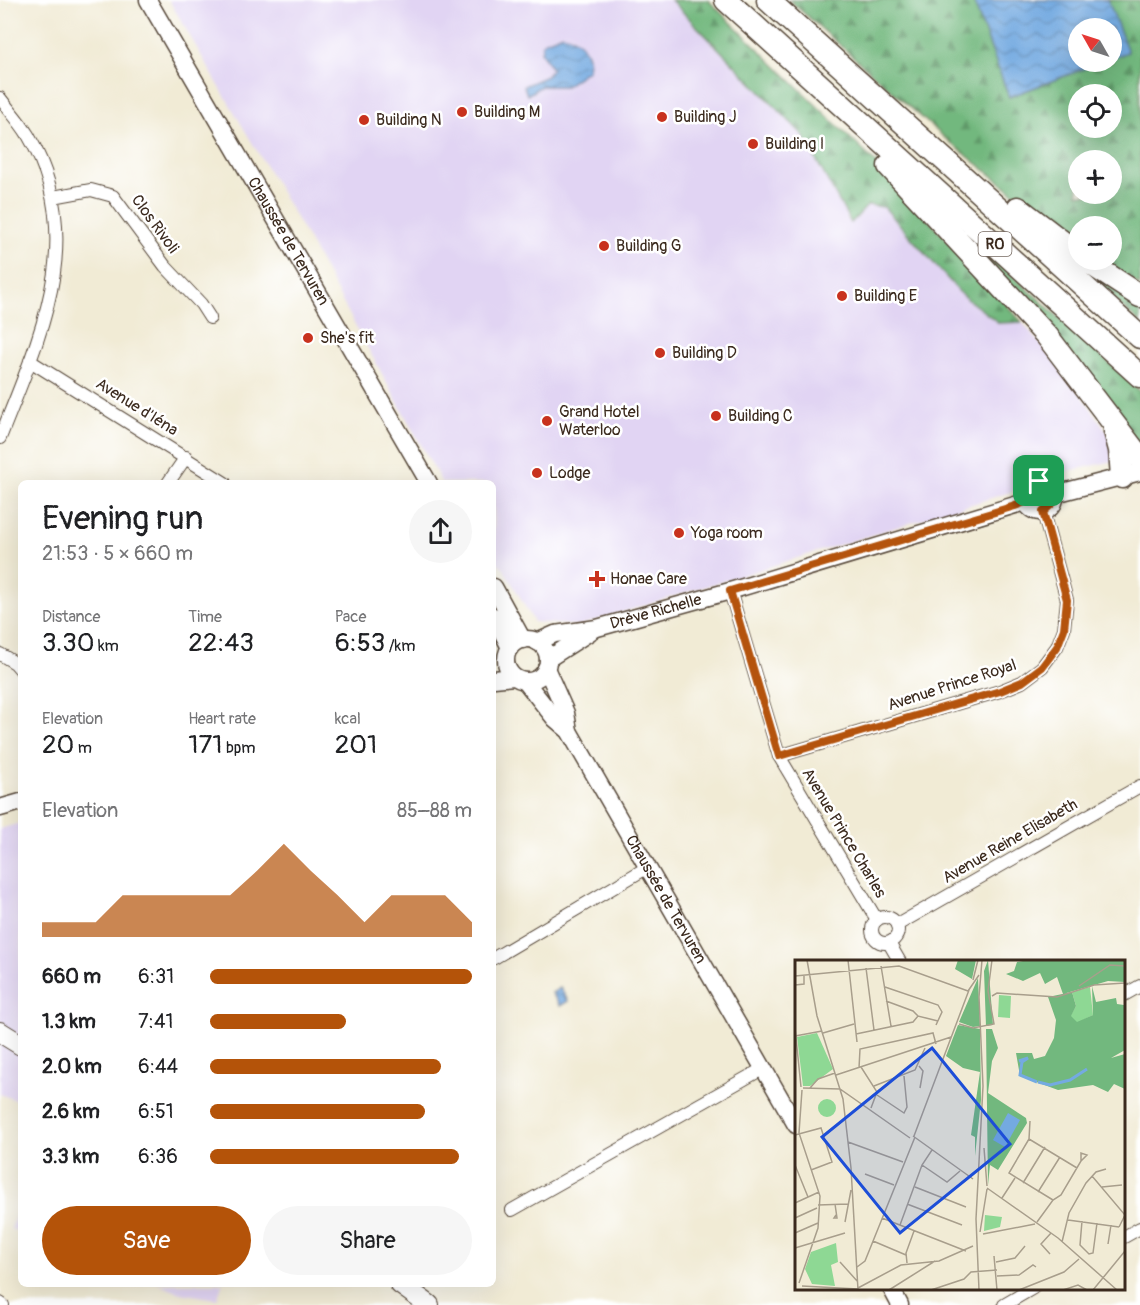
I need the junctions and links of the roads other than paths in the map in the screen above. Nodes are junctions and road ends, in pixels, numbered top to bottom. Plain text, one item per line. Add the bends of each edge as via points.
1 (148, 0) edge
2 (726, 0) edge
3 (768, 0) edge
4 (0, 98) edge
5 (849, 112) junction
6 (951, 165) junction
7 (53, 196) junction
8 (1068, 246) edge
9 (1101, 270) edge
10 (1140, 296) edge
11 (210, 318) dead end
12 (1140, 337) edge
13 (30, 361) junction
14 (1140, 376) edge
15 (1111, 421) junction
16 (0, 438) edge
17 (186, 457) junction
18 (1140, 458) edge
19 (1131, 474) edge
20 (170, 480) edge
21 (220, 480) edge
22 (427, 480) edge
23 (1055, 494) junction
24 (1025, 502) junction
25 (1043, 512) junction
26 (730, 591) junction
27 (496, 593) edge
28 (496, 620) edge
29 (597, 628) junction
30 (514, 651) edge
31 (0, 654) edge
32 (547, 663) junction
33 (18, 664) edge
34 (496, 679) edge
35 (519, 679) junction
36 (569, 731) junction
37 (779, 756) junction
38 (1140, 786) edge
39 (18, 803) edge
40 (0, 808) edge
41 (648, 867) junction
42 (877, 920) junction
43 (897, 925) junction
44 (889, 943) junction
45 (496, 957) edge
46 (899, 960) edge
47 (1140, 986) edge
48 (1125, 994) edge
49 (0, 1032) edge
50 (18, 1043) edge
51 (764, 1068) junction
52 (795, 1123) edge
53 (512, 1210) dead end
54 (1140, 1228) edge
55 (1125, 1236) edge
56 (404, 1287) edge
57 (892, 1290) edge
58 (1030, 1290) edge
59 (429, 1305) edge
60 (900, 1305) edge
61 (1004, 1305) edge

1 - 22 main road, Chaussée de Tervuren
2 - 5 highway, R0
3 - 6 highway, R0
4 - 7 street via 28,135
5 - 14 highway, R0
5 - 15 highway via 859,134 1047,336
6 - 8 highway via 981,179
6 - 12 highway, R0
7 - 11 street, Clos Rivoli via 91,190 113,196 165,267
7 - 13 street via 57,247 54,287
9 - 10 highway
13 - 16 street
13 - 17 street, Avenue d'Iéna
15 - 18 highway
15 - 19 highway
17 - 20 street
17 - 21 street, Avenue d'Iéna
19 - 23 main road
23 - 24 main road via 1050,485 1034,482 1025,490
23 - 25 main road via 1054,502
24 - 25 main road via 1029,508
24 - 26 main road, Drève Richelle
25 - 37 street, Avenue Prince Royal via 1067,600 1062,638 1042,667 1022,682 1000,691
26 - 29 main road, Drève Richelle
26 - 37 street, Avenue Prince Charles
27 - 30 main road
28 - 30 main road
29 - 30 main road, Drève Richelle via 573,630
29 - 32 main road, Drève Richelle
30 - 32 main road via 542,646
30 - 35 main road via 509,671
31 - 33 street
32 - 35 main road via 533,680
32 - 36 main road, Chaussée de Tervuren
34 - 35 main road
35 - 36 main road, Chaussée de Tervuren
36 - 41 main road, Chaussée de Tervuren
37 - 42 street, Avenue Prince Charles
38 - 43 street, Avenue Reine Elisabeth
39 - 40 main road
41 - 45 street
41 - 51 main road, Chaussée de Tervuren
42 - 43 street via 886,918
42 - 44 street via 872,930 875,938
43 - 44 street via 898,933
44 - 46 street
47 - 48 street
49 - 50 main road
51 - 52 main road, Chaussée de Tervuren
51 - 53 street
54 - 55 street
56 - 59 main road
57 - 60 main road
58 - 61 street

